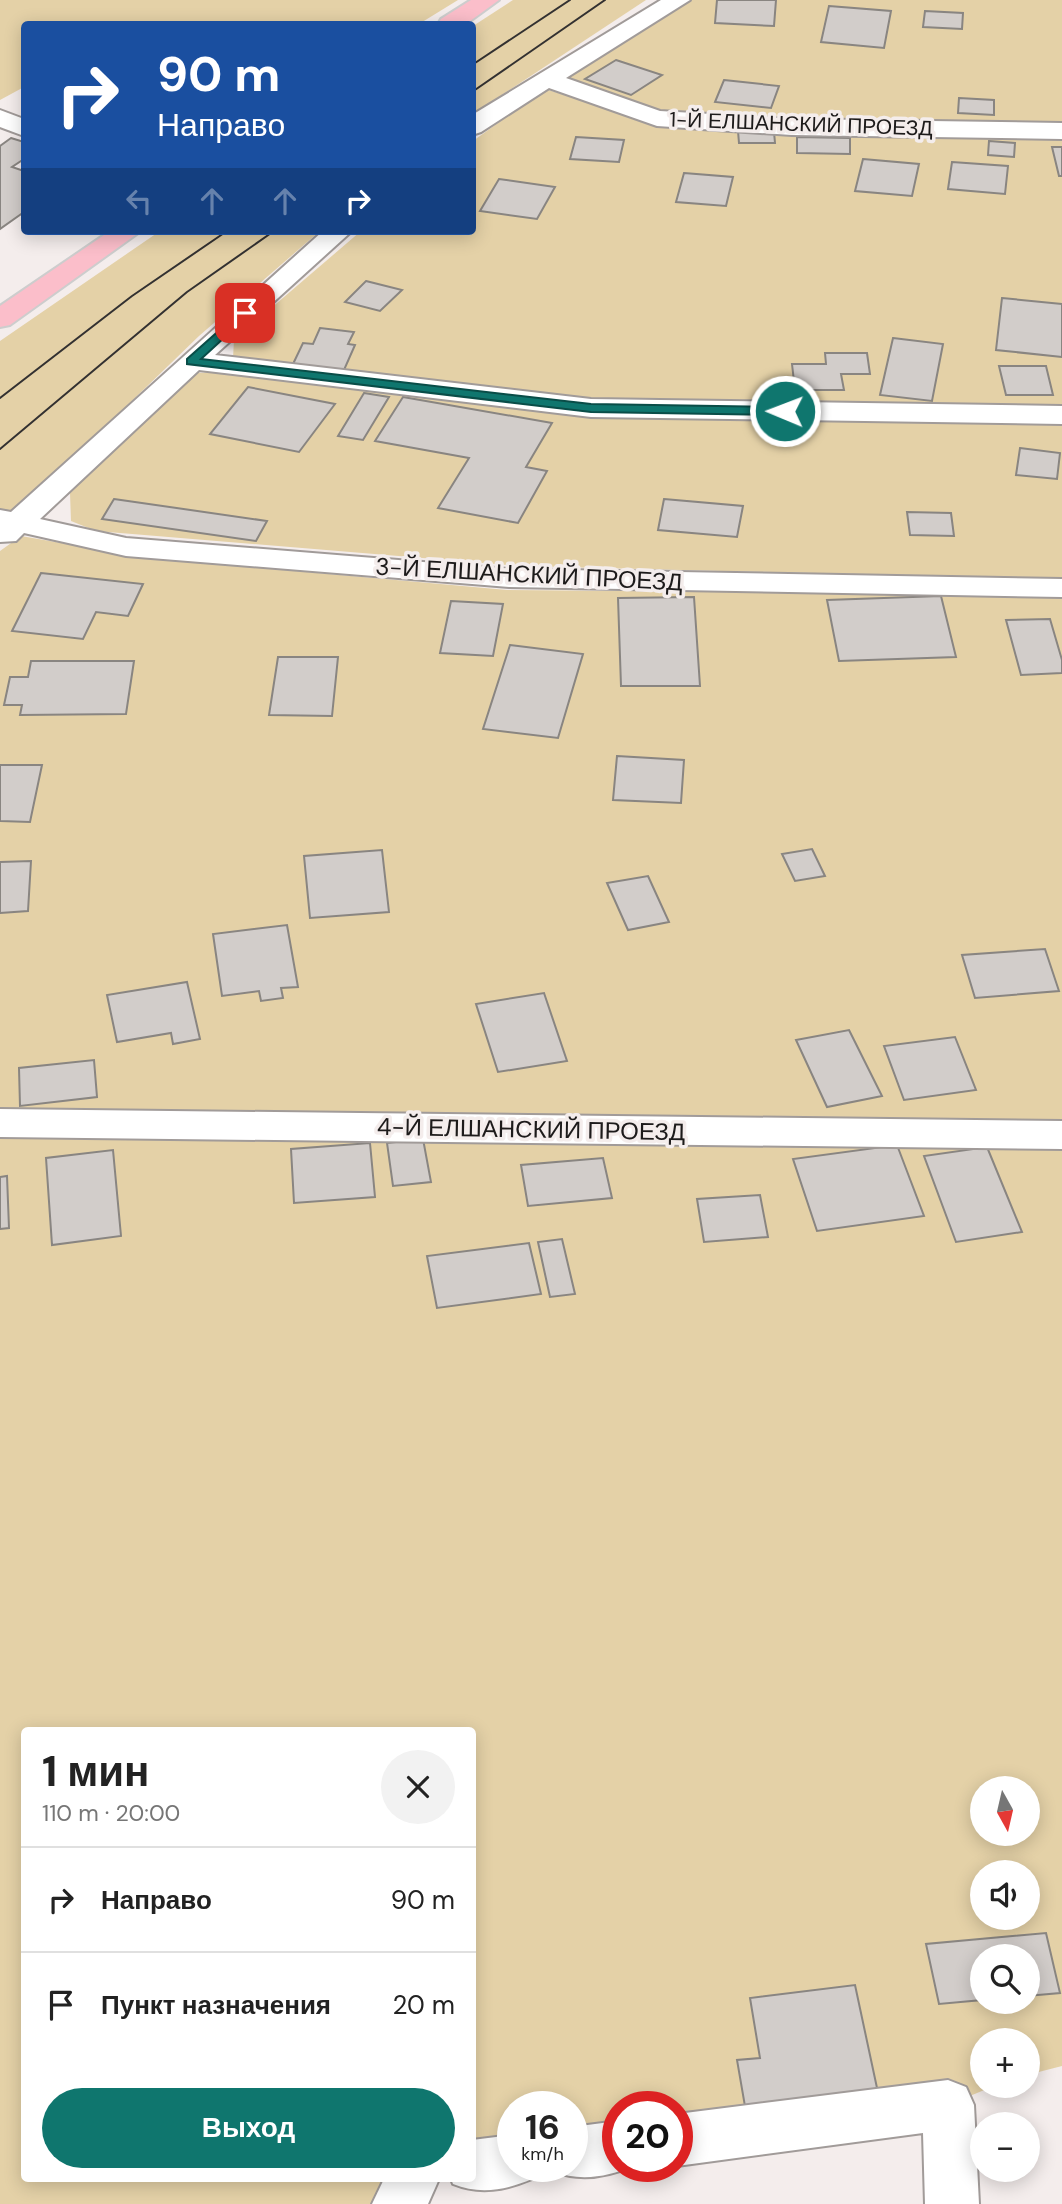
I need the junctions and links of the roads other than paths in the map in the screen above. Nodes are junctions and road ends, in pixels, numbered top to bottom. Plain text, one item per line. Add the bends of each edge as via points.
1 (487, 0) edge
2 (678, 0) edge
3 (455, 21) edge
4 (546, 79) junction
5 (0, 118) edge
6 (476, 124) edge
7 (21, 127) edge
8 (1062, 131) edge
9 (122, 235) edge
10 (334, 235) edge
11 (0, 319) edge
12 (191, 361) junction
13 (1062, 415) edge
14 (7, 527) edge
15 (1062, 588) edge
16 (0, 1123) edge
17 (1062, 1135) edge
18 (693, 2138) edge
19 (497, 2163) edge
20 (476, 2166) edge
21 (411, 2182) edge
22 (398, 2204) edge
23 (952, 2204) edge

1 - 3 main road
2 - 4 street
4 - 6 street
4 - 8 street, 1-Й ЕЛШАНСКИЙ ПРОЕЗД via 657,118 792,127
5 - 7 street
9 - 11 main road
10 - 12 street
12 - 13 street via 591,408
12 - 14 street
14 - 15 street, 3-Й ЕЛШАНСКИЙ ПРОЕЗД via 127,547 509,578
16 - 17 street, 4-Й ЕЛШАНСКИЙ ПРОЕЗД
18 - 23 street via 948,2105
19 - 20 street
21 - 22 street

